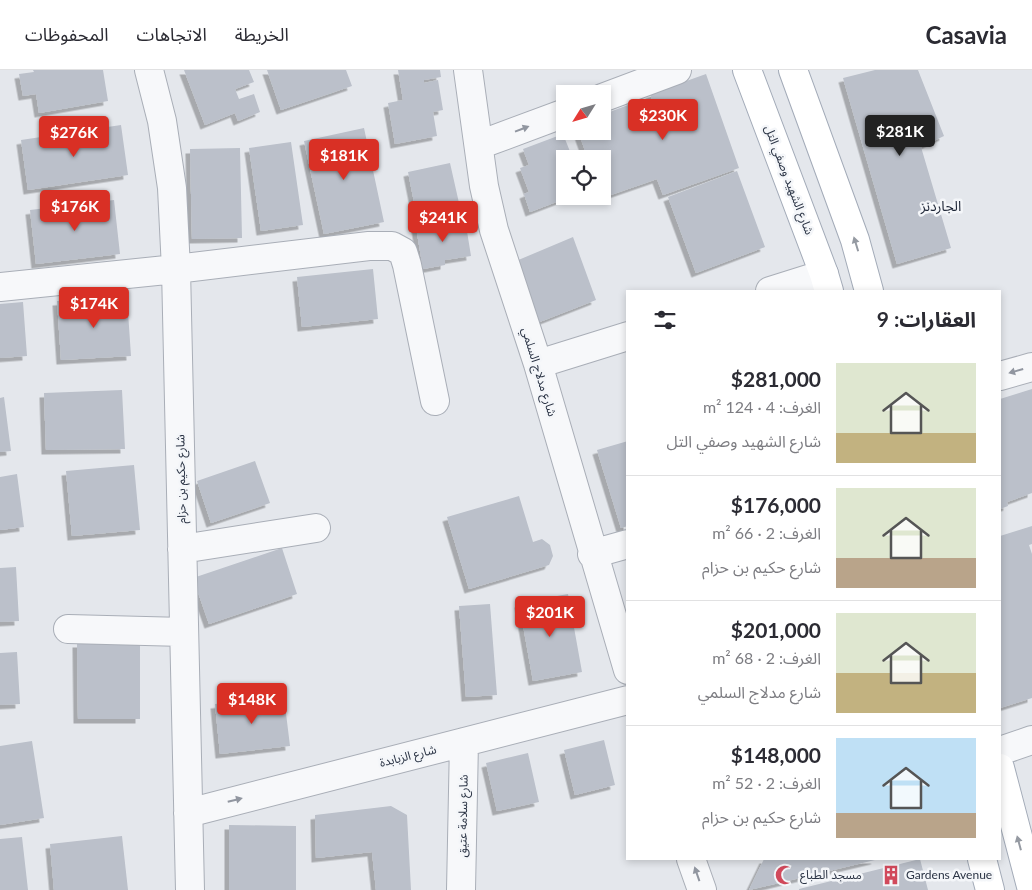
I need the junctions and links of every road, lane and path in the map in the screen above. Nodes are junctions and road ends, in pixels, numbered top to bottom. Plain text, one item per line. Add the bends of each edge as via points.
1 (149, 70) edge
2 (468, 70) edge
3 (677, 70) edge
4 (747, 70) edge
5 (798, 71) edge
6 (611, 95) edge
7 (556, 116) edge
8 (479, 146) junction
9 (176, 269) junction
10 (827, 283) edge
11 (0, 287) edge
12 (777, 290) edge
13 (870, 290) edge
14 (626, 337) edge
15 (538, 364) junction
16 (1032, 367) edge
17 (1001, 376) edge
18 (435, 401) dead end
19 (316, 528) dead end
20 (626, 545) edge
21 (182, 549) junction
22 (592, 554) junction
23 (68, 629) dead end
24 (184, 632) junction
25 (626, 664) edge
26 (626, 701) edge
27 (1032, 740) edge
28 (464, 742) junction
29 (1001, 751) edge
30 (1001, 772) edge
31 (188, 813) junction
32 (692, 860) edge
33 (982, 860) edge
34 (190, 890) edge
35 (461, 890) edge
36 (702, 890) edge
37 (990, 890) edge
38 (1032, 890) edge

1 - 9 street, شارع حكيم بن حزام via 162,121 172,188
2 - 8 street, شارع مدلاج السلمي
3 - 6 street
4 - 10 main road, شارع الشهيد وصفي التل
13 -> 5 main road
8 -> 7 street
8 - 15 street, شارع مدلاج السلمي via 494,230
9 - 11 street
9 - 18 street via 392,246 403,252 407,265
9 - 21 street, شارع حكيم بن حزام
10 - 12 street
14 - 15 street
15 - 22 street, شارع مدلاج السلمي
16 -> 17 street
19 - 21 street
20 - 22 street
21 - 24 street, شارع حكيم بن حزام
22 - 25 street, شارع مدلاج السلمي
23 - 24 street
24 - 31 street, شارع حكيم بن حزام
26 - 28 street, شارع الزبابدة
27 - 29 street
31 -> 28 street, شارع الزبابدة
28 - 35 street, شارع سلامة عتيق
38 -> 30 main road
31 - 34 street, شارع حكيم بن حزام
36 -> 32 street
33 - 37 main road

